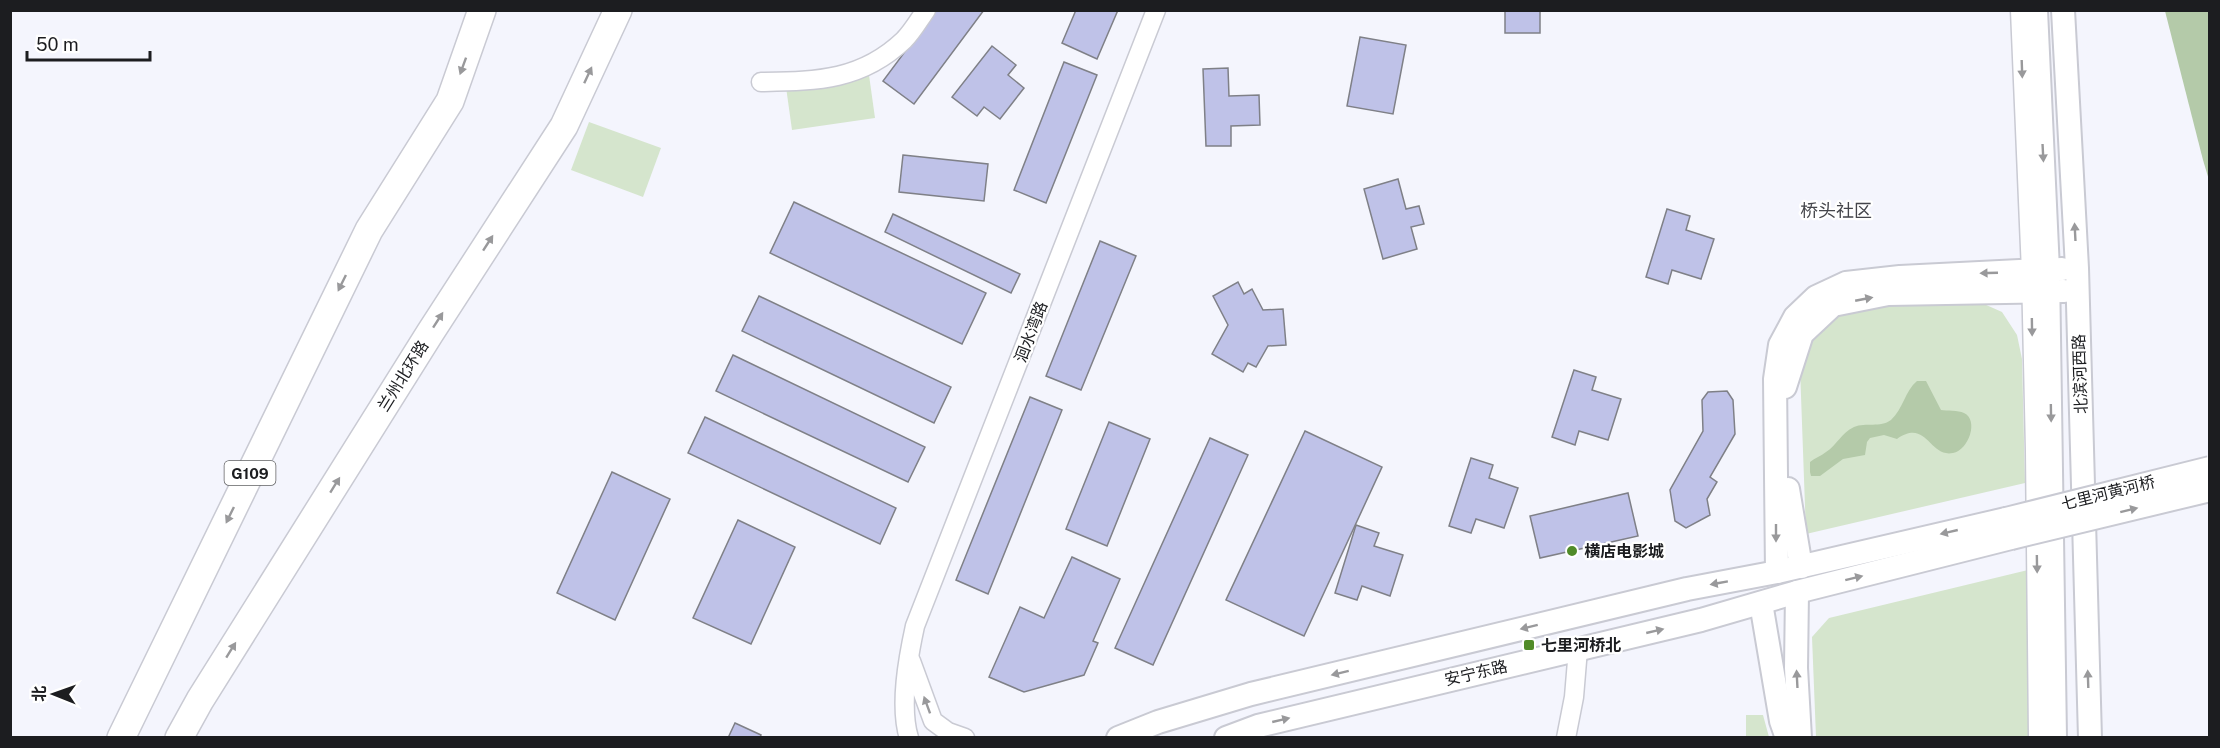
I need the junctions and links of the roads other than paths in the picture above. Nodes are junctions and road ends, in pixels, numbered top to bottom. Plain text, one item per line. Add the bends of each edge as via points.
1 (482, 10) edge
2 (618, 10) edge
3 (926, 10) edge
4 (1156, 10) edge
5 (2020, 10) edge
6 (2036, 10) edge
7 (2063, 10) edge
8 (761, 82) dead end
9 (2077, 268) junction
10 (2040, 281) junction
11 (2078, 291) junction
12 (2210, 468) edge
13 (2210, 490) edge
14 (2008, 529) junction
15 (1800, 567) junction
16 (1777, 572) junction
17 (1797, 592) junction
18 (1761, 603) junction
19 (1578, 649) junction
20 (909, 655) junction
21 (127, 727) edge
22 (903, 732) edge
23 (1118, 737) edge
24 (178, 738) edge
25 (965, 738) edge
26 (1226, 738) edge
27 (1566, 738) edge
28 (1787, 738) edge
29 (1800, 738) edge
30 (2038, 738) edge
31 (2055, 738) edge
32 (2090, 738) edge

1 -> 21 highway, G109 via 450,101 369,230
24 -> 2 highway, 兰州北环路 via 564,126
3 - 8 street via 905,40 874,64 838,78
4 - 20 street, 洄水湾路 via 915,626
5 -> 10 street
6 -> 10 main road, 北滨河西路
9 -> 7 main road, 北滨河西路
9 - 10 main road
9 - 11 main road, 北滨河西路
10 - 11 main road
15 -> 10 main road via 1788,496 1785,389 1802,334 1833,305 1888,294
10 -> 16 main road via 1900,277 1846,283 1816,297 1795,317 1780,345 1775,379
10 -> 30 street
10 -> 31 main road, 北滨河西路
32 -> 11 main road, 北滨河西路
12 - 14 main road, 七里河黄河桥, bridge
14 -> 13 main road, 七里河黄河桥, bridge
14 -> 15 main road
17 -> 14 main road, 安宁东路
15 - 16 main road
16 -> 23 main road via 1687,589 1262,692
17 - 18 main road, 安宁东路
29 -> 17 main road
19 -> 18 main road, 安宁东路
18 - 28 main road
26 -> 19 main road, 安宁东路 via 1258,726
19 - 27 street
20 - 22 street, 洄水湾路
25 -> 20 street via 933,721

